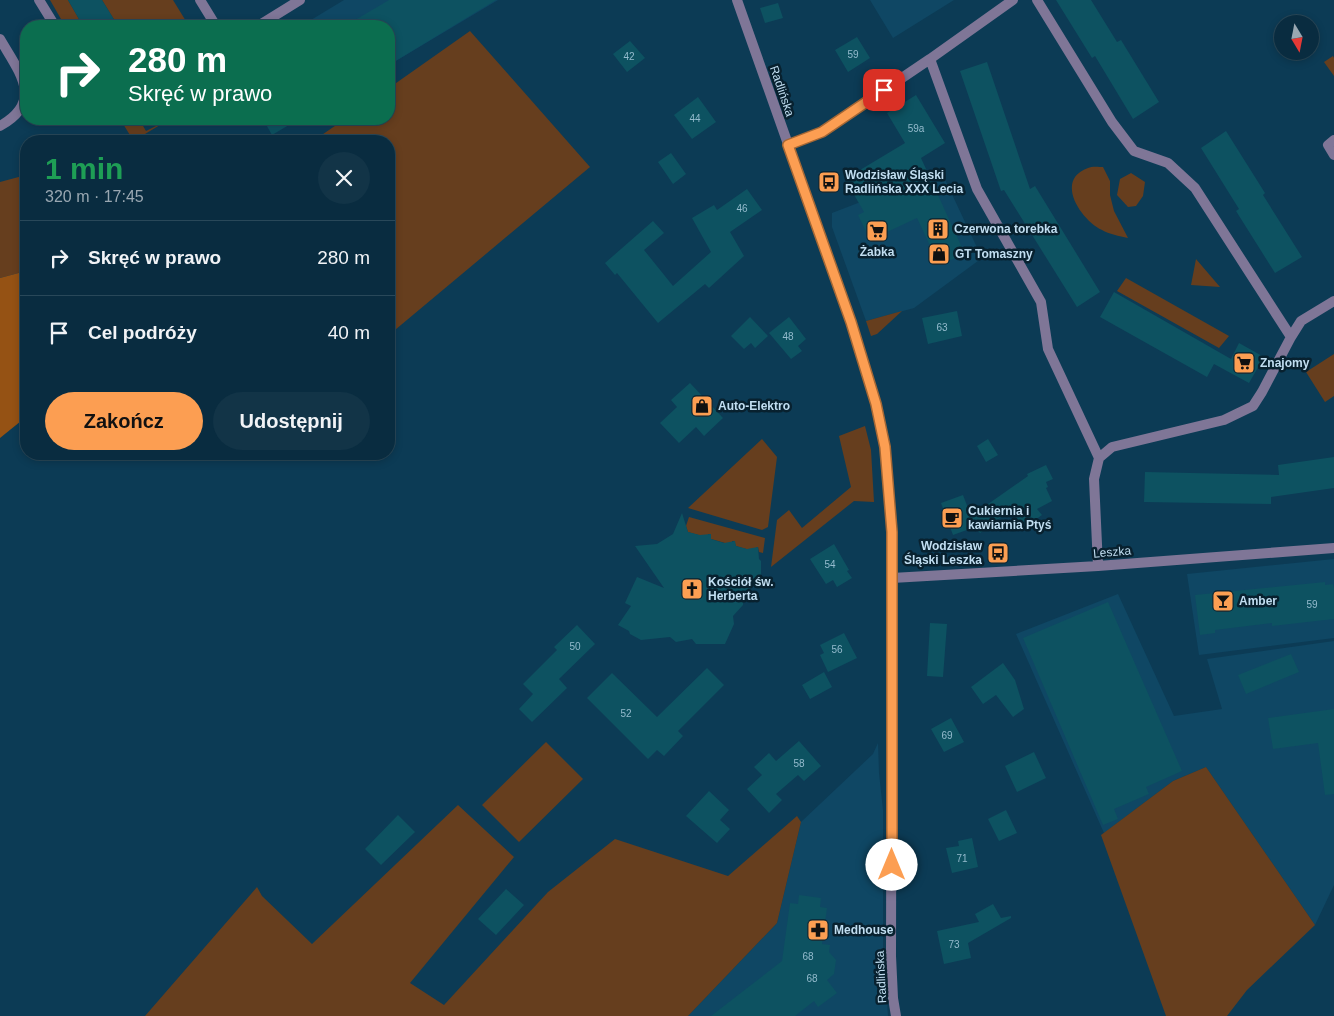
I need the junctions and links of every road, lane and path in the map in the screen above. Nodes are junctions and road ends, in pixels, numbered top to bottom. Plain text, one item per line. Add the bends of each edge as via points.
1 (39, 0) edge
2 (200, 0) edge
3 (300, 0) edge
4 (737, 0) edge
5 (1012, 0) edge
6 (1037, 0) edge
7 (51, 20) edge
8 (212, 20) edge
9 (268, 20) edge
10 (0, 39) edge
11 (930, 59) junction
12 (20, 75) edge
13 (20, 109) edge
14 (0, 126) edge
15 (1334, 140) edge
16 (788, 145) junction
17 (1334, 156) edge
18 (1334, 301) edge
19 (1291, 337) junction
20 (1099, 458) junction
21 (1334, 548) edge
22 (1098, 566) junction
23 (892, 578) junction
24 (896, 1016) edge

1 - 7 street
2 - 8 street
3 - 9 street
4 - 16 street, Radlińska
5 - 11 street
6 - 19 street via 1112,122 1134,151 1168,163 1195,188
10 - 12 street
11 - 16 street via 822,132
11 - 20 street via 977,190 1042,302 1048,349
13 - 14 street via 13,119
15 - 17 street via 1328,145
16 - 23 street, Radlińska via 847,310 876,404 885,447
18 - 19 street via 1301,321
19 - 20 street via 1252,406 1224,420 1112,447
20 - 22 street via 1094,479
21 - 22 street, Leszka
22 - 23 street, Leszka
23 - 24 street, Radlińska via 891,956

